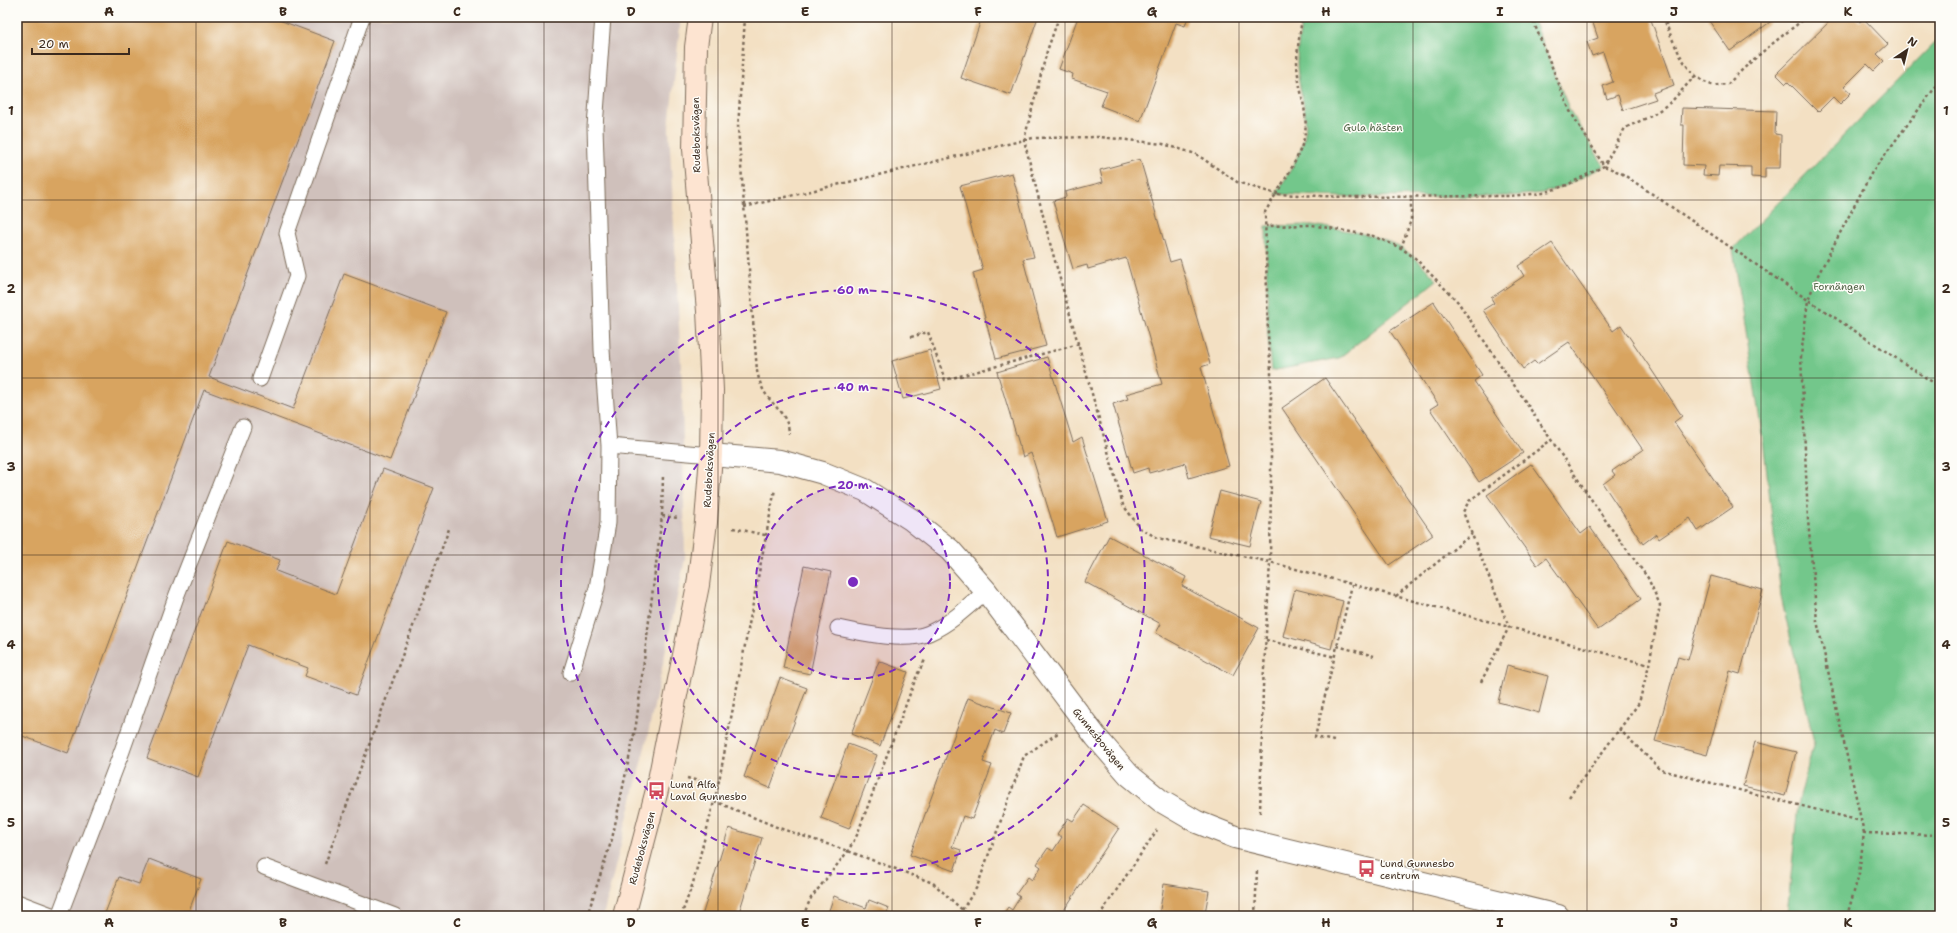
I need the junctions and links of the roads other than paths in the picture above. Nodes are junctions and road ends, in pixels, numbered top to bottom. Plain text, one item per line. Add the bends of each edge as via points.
1 (362, 17) edge
2 (603, 17) edge
3 (700, 17) edge
4 (260, 378) dead end
5 (242, 427) dead end
6 (609, 446) junction
7 (711, 455) junction
8 (986, 592) junction
9 (838, 628) dead end
10 (571, 672) dead end
11 (264, 867) dead end
12 (17, 902) edge
13 (54, 916) edge
14 (59, 916) edge
15 (395, 916) edge
16 (624, 916) edge
17 (1558, 916) edge

1 - 4 lane via 287,233 297,276
2 - 6 lane via 595,127 602,350
3 - 7 street, Rudeboksvägen via 696,47 694,149 708,311 712,390
5 - 14 lane via 176,597 122,751
6 - 7 lane
6 - 10 lane via 608,524 597,588
7 - 8 street, Gunnesbovägen via 780,461 865,490 912,520 950,550
7 - 16 street, Rudeboksvägen via 698,585 657,790
8 - 9 lane via 949,622 928,634 902,637
8 - 17 street, Gunnesbovägen via 1096,737 1129,776 1161,801 1197,822 1257,843
11 - 15 lane
12 - 13 lane

